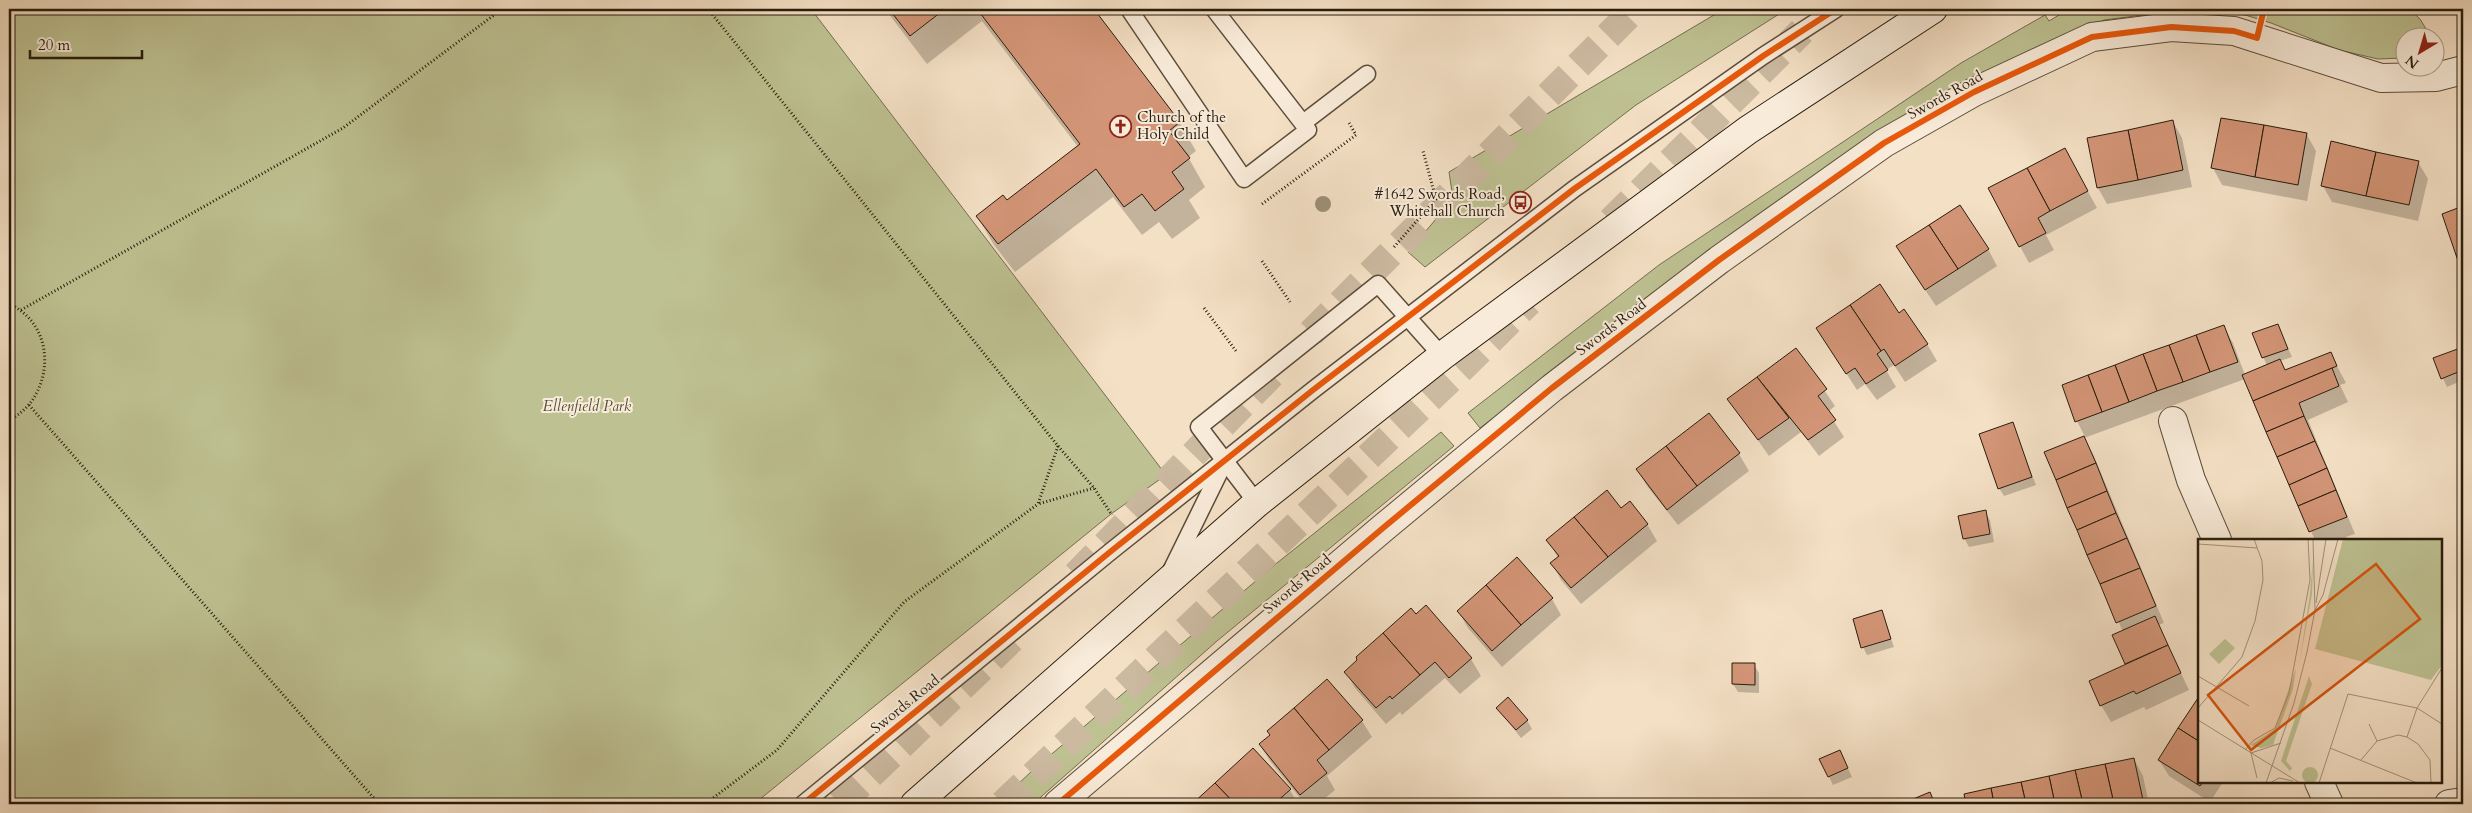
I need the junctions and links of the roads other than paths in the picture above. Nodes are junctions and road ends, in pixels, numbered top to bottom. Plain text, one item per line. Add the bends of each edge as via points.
1 (1129, 9) edge
2 (1214, 9) edge
3 (1836, 9) edge
4 (1933, 9) edge
5 (2463, 70) edge
6 (1367, 74) dead end
7 (1303, 123) junction
8 (1408, 318) junction
9 (1442, 356) junction
10 (2173, 422) dead end
11 (1225, 460) junction
12 (1257, 502) junction
13 (2217, 539) edge
14 (1164, 585) junction
15 (2319, 783) edge
16 (2463, 802) edge
17 (803, 804) edge
18 (915, 804) edge
19 (1058, 804) edge
20 (2329, 804) edge
21 (2449, 804) edge

1 - 7 lane via 1244,179 1308,130
2 - 7 lane
3 - 8 lane, Swords Road via 1763,56 1574,189
4 - 9 street via 1748,130
5 - 19 street, Swords Road via 2436,77 2381,78 2234,30 2171,27 2092,37 1974,92 1884,143 1719,260 1559,382
6 - 7 lane
8 - 9 lane
8 - 11 lane, Swords Road
8 - 11 lane via 1378,284 1199,427
9 - 12 street
10 - 13 street via 2191,480
11 - 12 lane
11 - 14 lane
11 - 17 lane, Swords Road
12 - 14 street
14 - 18 street
15 - 20 street
16 - 21 street

